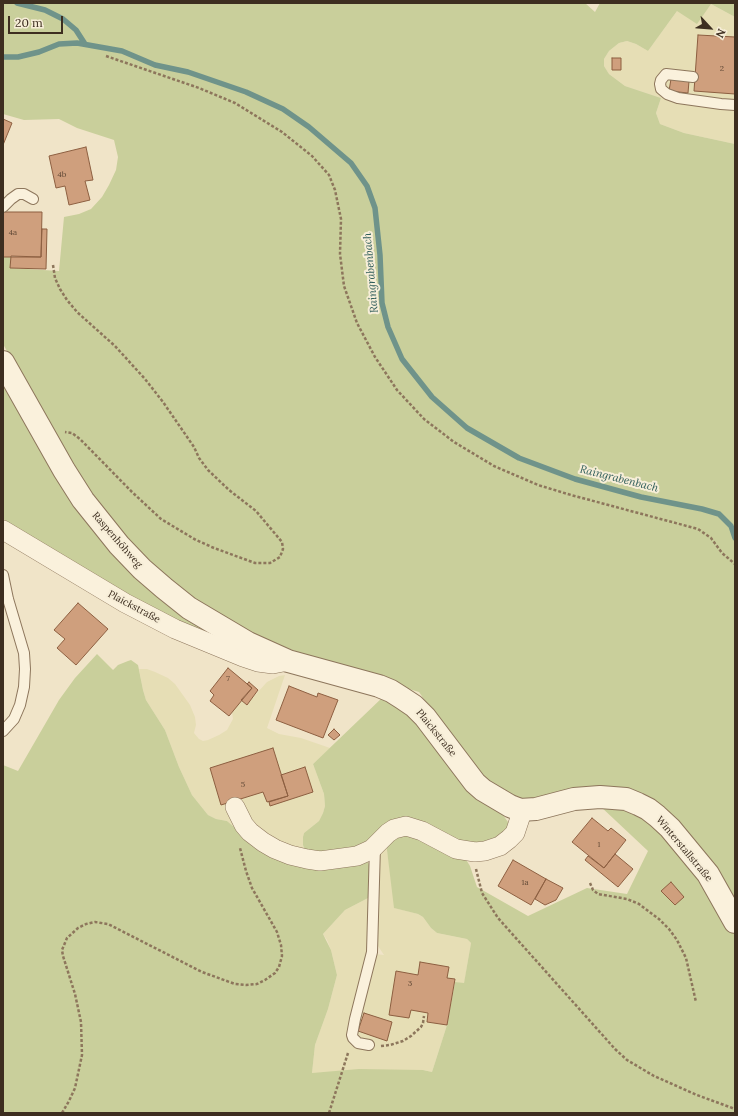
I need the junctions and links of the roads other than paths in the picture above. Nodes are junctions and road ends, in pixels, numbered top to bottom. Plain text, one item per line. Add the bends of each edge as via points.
1 (693, 77) dead end
2 (735, 105) edge
3 (33, 199) dead end
4 (3, 207) edge
5 (3, 362) edge
6 (5, 536) edge
7 (3, 575) edge
8 (239, 647) junction
9 (288, 661) joint
10 (3, 731) edge
11 (235, 807) dead end
12 (520, 810) junction
13 (375, 846) junction
14 (735, 922) edge
15 (369, 1045) road end

1 - 2 lane via 666,74 661,80 661,89 678,98
3 - 4 lane via 18,194
5 - 8 street, Raspenhöhweg via 64,470 83,500 119,546 164,588
6 - 8 street, Plaickstraße via 175,629
7 - 10 lane via 24,653 25,669 20,705 14,719
8 - 9 street, Raspenhöhweg
9 - 12 street, Plaickstraße via 379,686 402,698 425,717 483,790
11 - 13 street via 250,832 275,849 290,855 320,861 333,860 357,856
12 - 13 street via 515,833 500,846 485,852 466,852 406,826 394,829
12 - 14 street, Winterstallstraße via 536,809 584,797 614,797 638,804 666,824 708,874
13 - 15 lane via 372,952 352,1035 358,1043

